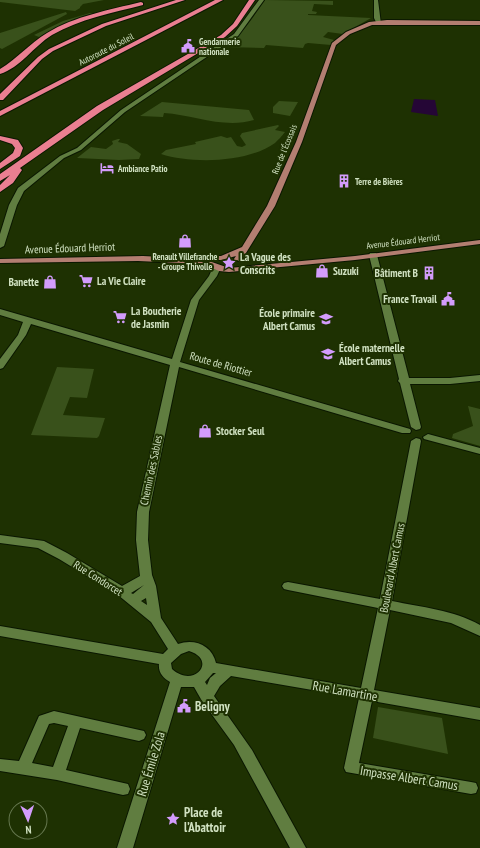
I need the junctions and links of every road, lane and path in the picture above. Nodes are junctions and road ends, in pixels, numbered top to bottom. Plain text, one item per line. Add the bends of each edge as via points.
1 (182, 0) edge
2 (220, 0) edge
3 (252, 0) edge
4 (262, 0) edge
5 (376, 0) edge
6 (150, 2) dead end
7 (378, 23) junction
8 (480, 23) edge
9 (0, 72) edge
10 (0, 98) edge
11 (0, 114) edge
12 (0, 138) edge
13 (25, 162) junction
14 (0, 167) edge
15 (0, 178) edge
16 (0, 189) edge
17 (480, 242) edge
18 (0, 246) edge
19 (244, 248) junction
20 (373, 255) junction
21 (222, 257) junction
22 (136, 258) junction
23 (1, 261) edge
24 (237, 264) junction
25 (216, 266) junction
26 (202, 291) junction
27 (0, 312) edge
28 (28, 320) junction
29 (175, 363) junction
30 (0, 366) edge
31 (480, 378) edge
32 (403, 381) junction
33 (411, 429) junction
34 (428, 437) junction
35 (416, 441) junction
36 (480, 451) edge
37 (0, 539) edge
38 (148, 582) junction
39 (288, 586) dead end
40 (128, 596) junction
41 (385, 604) junction
42 (155, 619) junction
43 (0, 631) edge
44 (480, 631) edge
45 (175, 650) junction
46 (166, 660) junction
47 (210, 667) junction
48 (229, 670) junction
49 (177, 680) junction
50 (197, 680) junction
51 (366, 695) junction
52 (207, 697) junction
53 (480, 714) edge
54 (76, 722) junction
55 (139, 735) dead end
56 (0, 765) edge
57 (23, 768) junction
58 (57, 774) junction
59 (471, 788) dead end
60 (123, 789) dead end
61 (125, 848) edge
62 (298, 848) edge

1 - 10 highway, Autoroute du Soleil via 104,25 51,50
2 - 11 highway, Autoroute du Soleil
3 - 13 highway via 235,25 223,36 100,108
4 - 18 street via 236,35 123,111 79,149 62,157 21,190
5 - 7 street
6 - 9 highway via 60,29 41,40
7 - 8 main road, Rue de l'Écossais
7 - 19 main road, Rue de l'Écossais via 366,26 336,45 271,206
12 - 14 highway via 15,142 19,148 17,154
13 - 15 highway
13 - 16 highway
17 - 20 main road, Avenue Édouard Herriot
19 - 21 main road
19 - 24 main road, Rue de l'Écossais
20 - 24 main road, Avenue Édouard Herriot via 328,260
20 - 32 street
21 - 22 main road, Avenue Édouard Herriot
21 - 24 main road, Avenue Édouard Herriot via 230,257
21 - 25 main road via 216,260
22 - 23 main road, Avenue Édouard Herriot
22 - 25 main road, Avenue Édouard Herriot via 203,262
24 - 25 main road, Avenue Édouard Herriot via 225,270
24 - 26 street via 220,274
25 - 26 street
26 - 29 street, Chemin des Sables via 195,300
27 - 28 street, Route de Riottier
28 - 29 street, Route de Riottier
28 - 30 street via 22,335
29 - 33 street, Route de Riottier
29 - 38 street, Chemin des Sables via 143,512 142,540
31 - 32 street
32 - 33 street
33 - 34 street via 426,430
33 - 35 street via 407,437
34 - 35 street via 423,441
34 - 36 street
35 - 41 street, Boulevard Albert Camus
37 - 40 street, Rue Condorcet via 40,544
38 - 40 street
38 - 42 street, Chemin des Sables
39 - 41 street
40 - 42 street, Rue Condorcet
41 - 44 street via 454,619
41 - 51 street, Boulevard Albert Camus
42 - 45 street, Rue Condorcet
43 - 46 street
45 - 46 street
45 - 47 street via 182,647 197,647 208,655
46 - 49 street via 168,674
47 - 48 street, Rue Lamartine
47 - 50 street
48 - 51 street, Rue Lamartine
48 - 52 street via 215,682
49 - 50 street
49 - 61 street, Rue Émile Zola
50 - 52 street
51 - 53 street, Rue Lamartine
51 - 59 street, Impasse Albert Camus via 351,768
52 - 62 street via 242,746
54 - 55 street
54 - 57 street via 54,717 44,720
54 - 58 street
56 - 57 street
57 - 58 street
58 - 60 street

